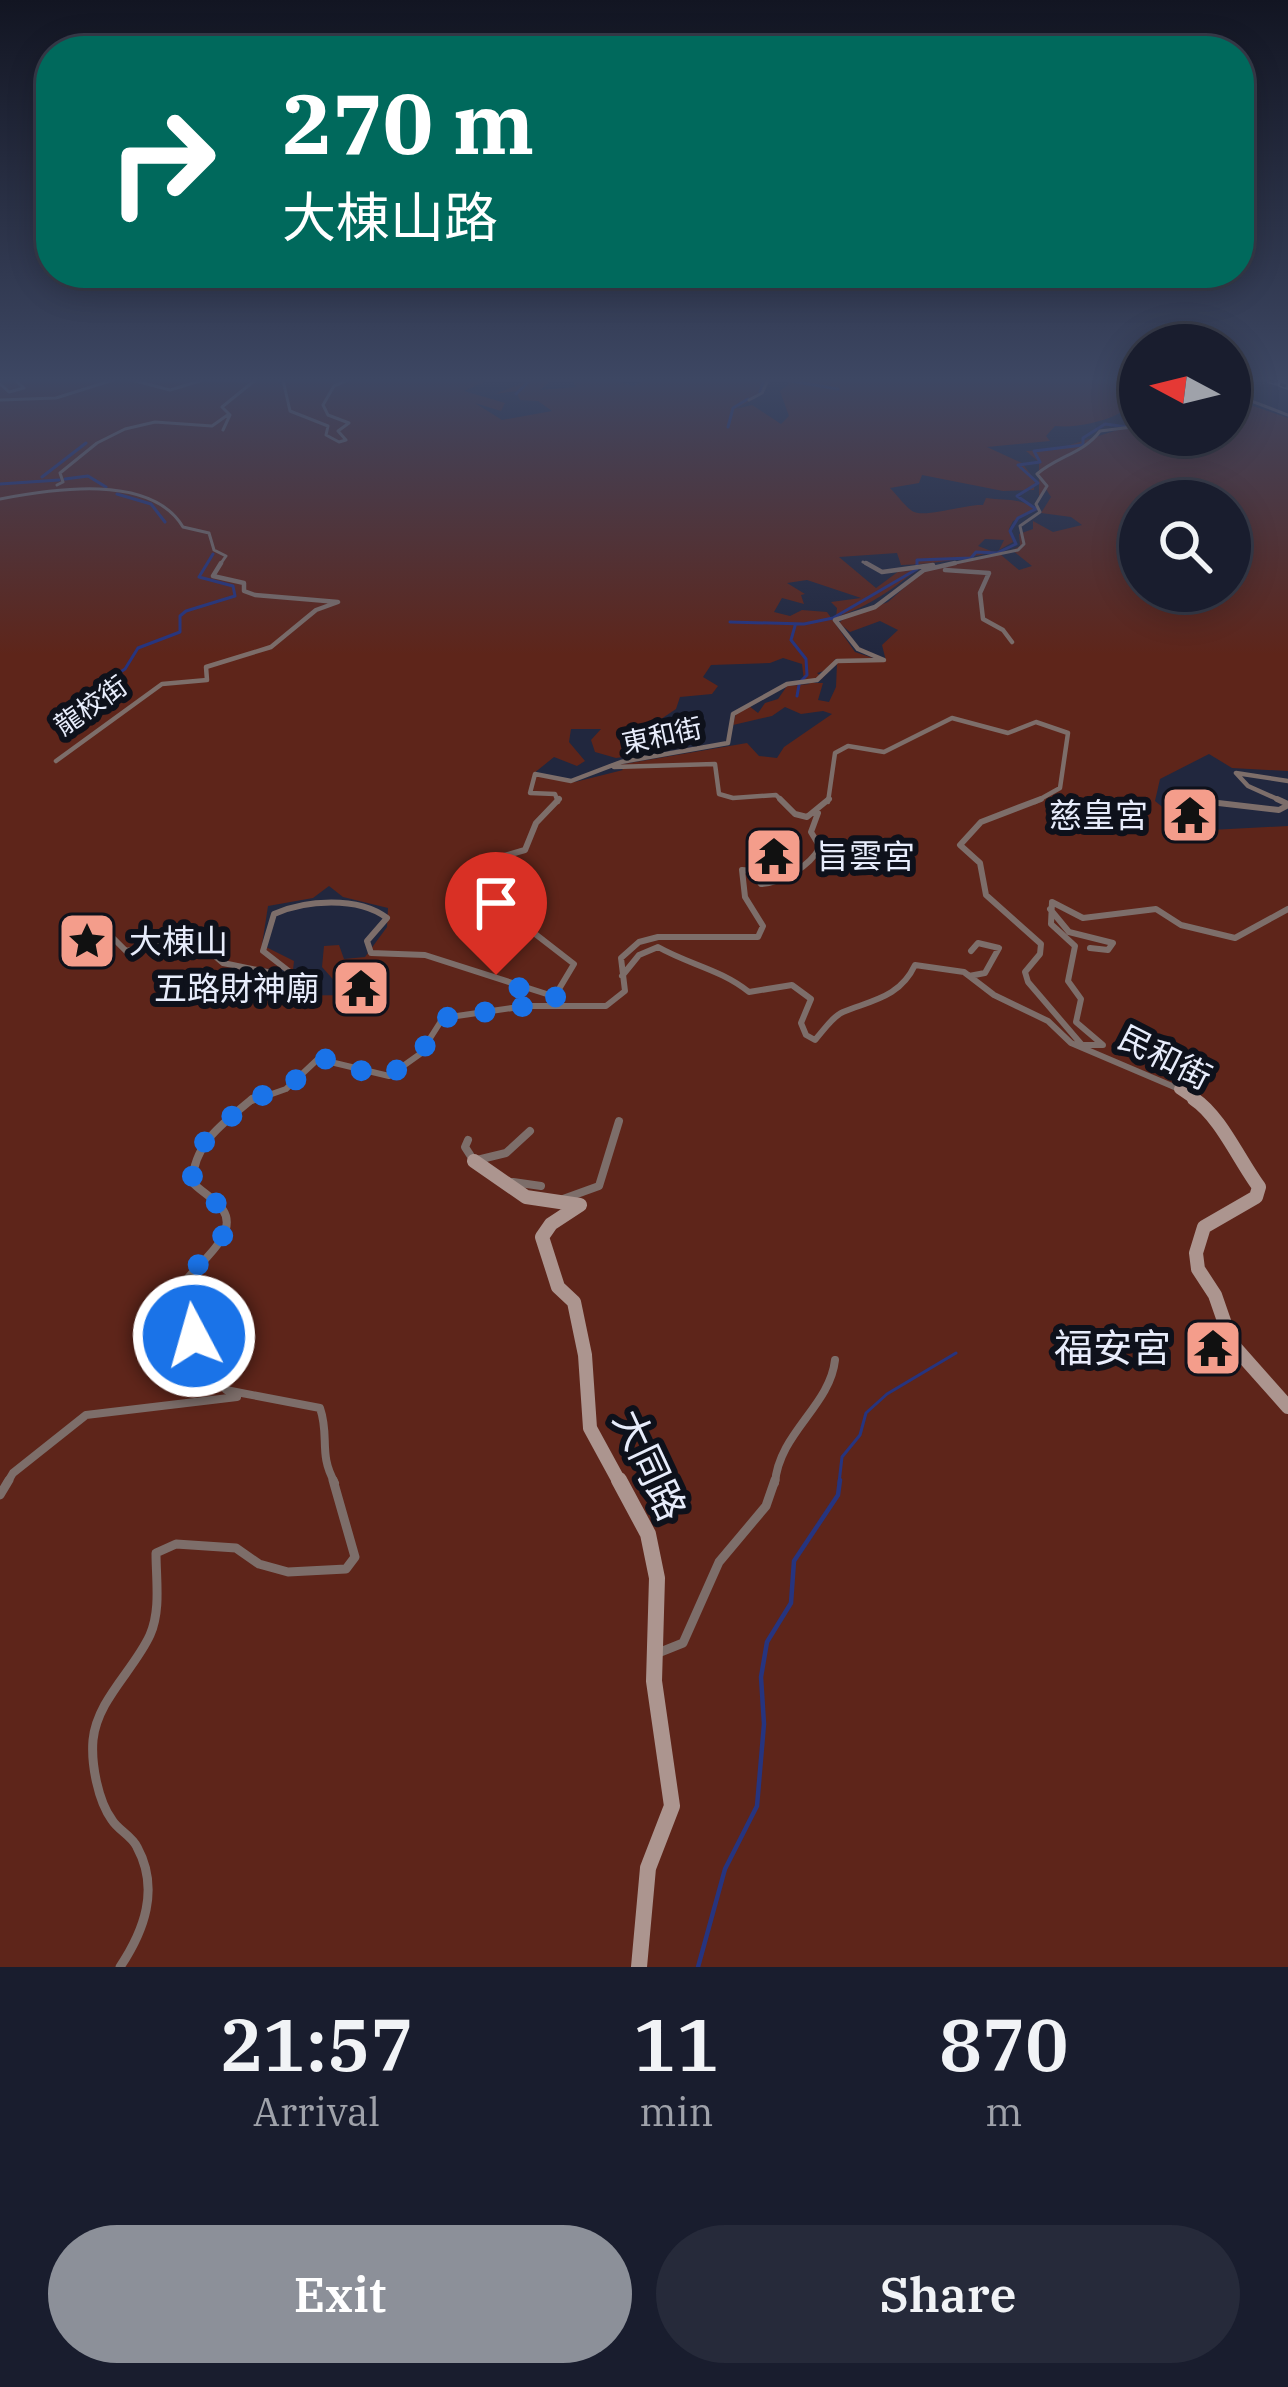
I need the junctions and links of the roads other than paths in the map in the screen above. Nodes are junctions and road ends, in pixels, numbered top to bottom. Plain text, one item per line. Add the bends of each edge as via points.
1 (61, 472) edge
2 (1039, 472) edge
3 (19, 496) junction
4 (0, 499) edge
5 (863, 562) dead end
6 (958, 565) junction
7 (928, 569) junction
8 (1012, 642) dead end
9 (56, 761) dead end
10 (614, 767) junction
11 (1288, 781) edge
12 (1174, 802) dead end
13 (1288, 805) edge
14 (818, 813) junction
15 (1050, 909) junction
16 (1288, 909) edge
17 (105, 938) dead end
18 (1090, 948) dead end
19 (971, 951) dead end
20 (622, 976) junction
21 (969, 976) junction
22 (553, 1001) junction
23 (1082, 1045) junction
24 (1179, 1089) joint
25 (619, 1121) dead end
26 (530, 1131) dead end
27 (468, 1140) dead end
28 (474, 1161) junction
29 (544, 1194) junction
30 (835, 1360) dead end
31 (246, 1396) junction
32 (1288, 1407) edge
33 (0, 1495) edge
34 (655, 1655) junction
35 (120, 1967) edge
36 (639, 1967) edge

1 - 3 street via 61,484
2 - 6 street, 東和街 via 1047,486 1040,512 1020,526 1022,547
3 - 4 street, 龍校街
3 - 9 street, 龍校街 via 83,487 148,500 174,512 183,527 209,533 214,550 226,556 213,576 244,583 252,595 338,602 271,647 206,667 207,680 166,681
5 - 6 street via 882,572
6 - 7 street, 東和街
7 - 8 street via 989,573 980,592 983,620
7 - 10 street, 東和街 via 875,607 835,620 858,649 884,660 837,661 817,682 788,684 775,698 733,714 728,742
10 - 14 street, 東和街 via 709,762 717,765 714,785 725,797 766,794 795,814
10 - 22 street via 571,781 535,774 530,793 560,800 525,850 504,856 485,891 574,964
11 - 13 street via 1236,773
12 - 13 street
14 - 20 street via 811,832 817,855 772,885 742,870 745,897 763,926 758,937 730,931 639,941 621,958
14 - 23 street via 828,804 835,753 848,746 894,751 957,717 1008,733 1043,722 1068,733 1060,788 995,812 961,844 980,863 986,895 1041,944 1025,972 1028,982
15 - 16 street via 1056,901 1089,918 1156,909 1181,925 1235,938
15 - 18 street via 1069,932 1113,943
15 - 23 street via 1051,924 1075,946 1068,981 1081,999 1076,1022 1102,1045
17 - 22 street via 126,951 194,938 223,963 287,976 263,951 274,914 370,906 387,918 367,941 371,952 425,955
19 - 21 street via 978,943 999,948 985,973
20 - 21 street via 658,947 721,970 749,992 792,985 811,999 801,1023 815,1040 839,1012 865,1008 906,984 915,965
20 - 22 street via 626,991 611,1006 576,1010
21 - 23 street, 民和街
22 - 31 street via 443,1018 420,1054 388,1076 318,1059 286,1089 244,1104 200,1145 192,1182 227,1221 187,1279 194,1336 220,1385
23 - 24 street, 民和街
24 - 32 street, 民和街 via 1212,1111 1259,1187 1256,1197 1204,1227 1198,1269 1232,1343
25 - 29 street via 599,1186
26 - 28 street via 506,1153
27 - 28 street
28 - 29 street via 526,1197
29 - 34 street, 大同路 via 580,1205 542,1238 558,1287 577,1313 590,1428 651,1546
30 - 34 street via 777,1457 766,1506 719,1562 683,1643
31 - 33 street via 86,1415 13,1473
31 - 35 street via 320,1408 322,1461 340,1493 355,1556 346,1569 306,1576 236,1548 176,1544 156,1553 157,1613 93,1738 100,1799 136,1846 149,1898 144,1932
34 - 36 street, 大同路 via 672,1806 647,1868

